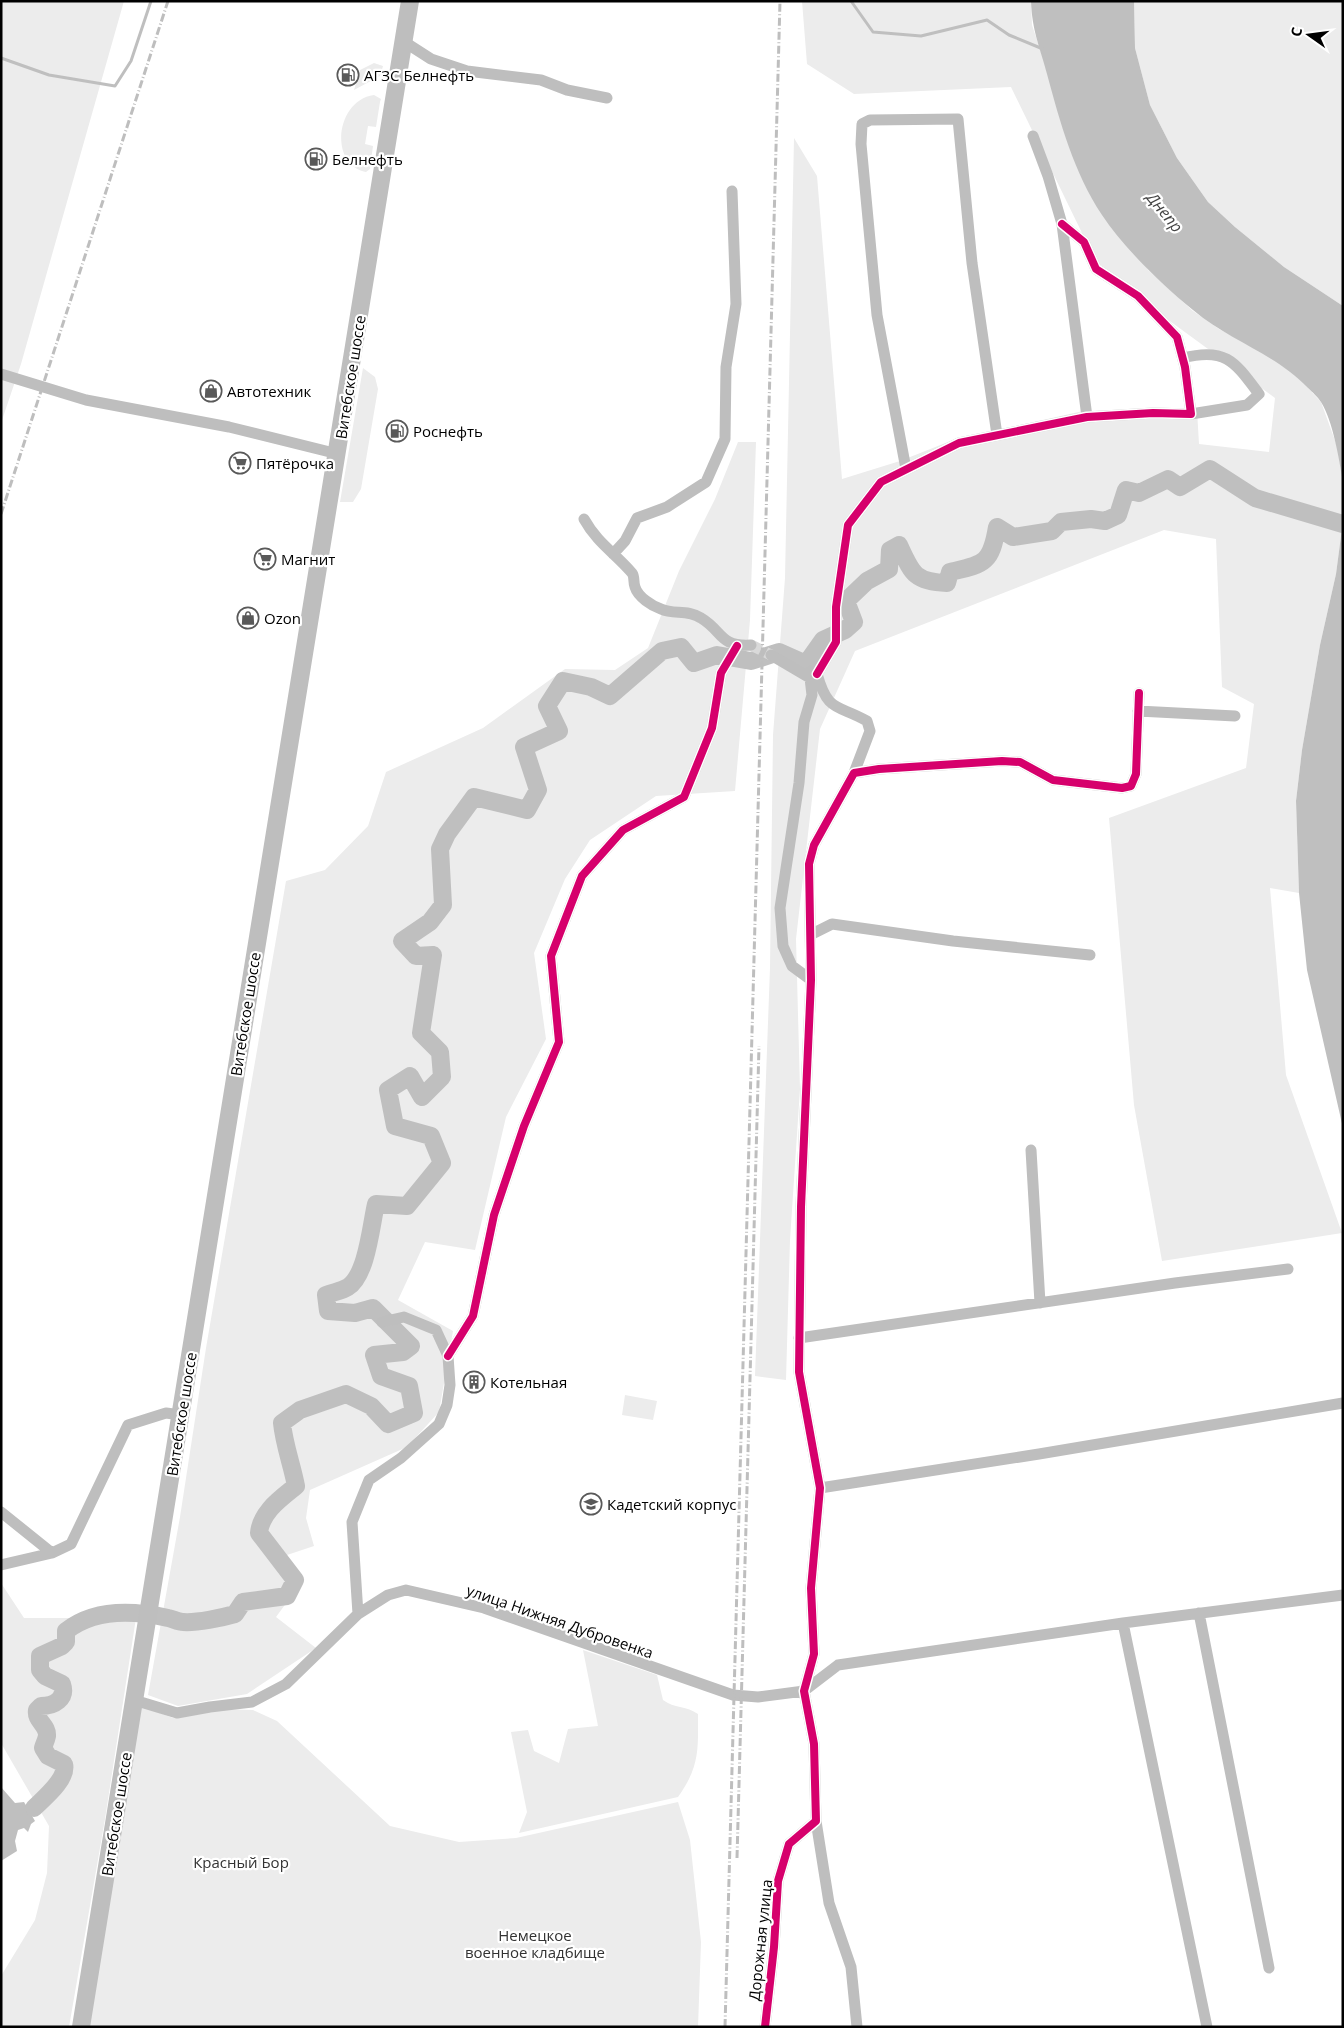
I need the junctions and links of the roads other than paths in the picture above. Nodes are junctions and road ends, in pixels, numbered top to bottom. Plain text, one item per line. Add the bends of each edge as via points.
1 (410, 1) edge
2 (403, 40) junction
3 (607, 98) dead end
4 (1033, 136) dead end
5 (732, 191) dead end
6 (1062, 224) junction
7 (1183, 358) junction
8 (1, 374) edge
9 (1191, 414) junction
10 (1087, 417) junction
11 (997, 435) junction
12 (338, 454) junction
13 (906, 469) junction
14 (584, 519) dead end
15 (613, 554) junction
16 (751, 645) tunnel mouth
17 (737, 646) junction
18 (771, 655) tunnel mouth
19 (795, 669) junction
20 (817, 674) junction
21 (1139, 693) dead end
22 (1138, 711) junction
23 (1235, 716) dead end
24 (854, 773) junction
25 (812, 934) junction
26 (1090, 955) dead end
27 (811, 980) junction
28 (1031, 1150) dead end
29 (1288, 1269) dead end
30 (1040, 1302) junction
31 (382, 1322) dead end
32 (799, 1338) junction
33 (448, 1356) junction
34 (1343, 1403) edge
35 (181, 1415) junction
36 (820, 1488) junction
37 (1, 1512) edge
38 (52, 1553) junction
39 (1, 1566) edge
40 (1343, 1594) edge
41 (1199, 1613) junction
42 (358, 1614) junction
43 (1123, 1623) junction
44 (804, 1691) junction
45 (134, 1700) junction
46 (816, 1821) junction
47 (1268, 1968) dead end
48 (81, 2027) edge
49 (765, 2027) edge
50 (857, 2027) edge
51 (1207, 2027) edge

1 - 2 main road, Витебское шоссе
2 - 3 street via 431,59 467,71 541,80 567,90
2 - 12 main road, Витебское шоссе
4 - 6 street
5 - 15 street via 736,304 726,367 725,439 706,482 667,507 637,518 625,541
6 - 7 street via 1084,242 1096,270 1138,296 1178,337
6 - 10 street
7 - 9 street
7 - 9 street via 1201,353 1229,358 1259,394 1247,405
8 - 12 street via 86,400 229,427
9 - 10 street
10 - 11 street
11 - 13 street via 959,443
11 - 13 street via 972,263 958,119 870,120 862,124 861,144 877,315
12 - 35 main road, Витебское шоссе
13 - 20 street via 881,482 848,525 836,607 836,642
14 - 15 street via 594,538
15 - 17 street via 634,575 635,589 651,604 663,611 693,612 722,639
16 - 17 street
17 - 33 street via 721,673 712,728 684,796 623,830 582,876 551,956 559,1042 524,1126 494,1214 474,1316
18 - 19 street
19 - 20 street via 808,669
19 - 27 street via 810,678 812,695 804,722 799,783 780,908 783,946 792,966
20 - 24 street via 823,695 846,712 867,721 870,731
21 - 22 street
22 - 23 street
22 - 24 street via 1136,774 1131,786 1122,788 1053,780 1020,762 889,768
24 - 25 street via 814,845 809,864
25 - 26 street via 832,924
25 - 27 street
27 - 32 street
28 - 30 street
29 - 30 street
30 - 32 street
31 - 33 street via 404,1317 436,1330
32 - 36 street via 798,1372
33 - 42 street via 450,1385 447,1405 439,1424 402,1458 369,1480 352,1522
34 - 36 street
35 - 38 street via 166,1413 128,1425 71,1544
35 - 45 main road, Витебское шоссе
36 - 44 street via 811,1588 814,1654
37 - 38 street
38 - 39 street
40 - 41 street
41 - 43 street
41 - 47 street
42 - 44 street, улица Нижняя Дубровенка via 388,1595 406,1590 484,1608 733,1695 758,1697
42 - 45 street, улица Нижняя Дубровенка via 286,1684 252,1702 177,1713
43 - 44 street via 838,1665
43 - 51 street
44 - 46 street via 814,1744
45 - 48 main road, Витебское шоссе
46 - 49 street, Дорожная улица via 789,1844 778,1881
46 - 50 street via 829,1902 851,1967

